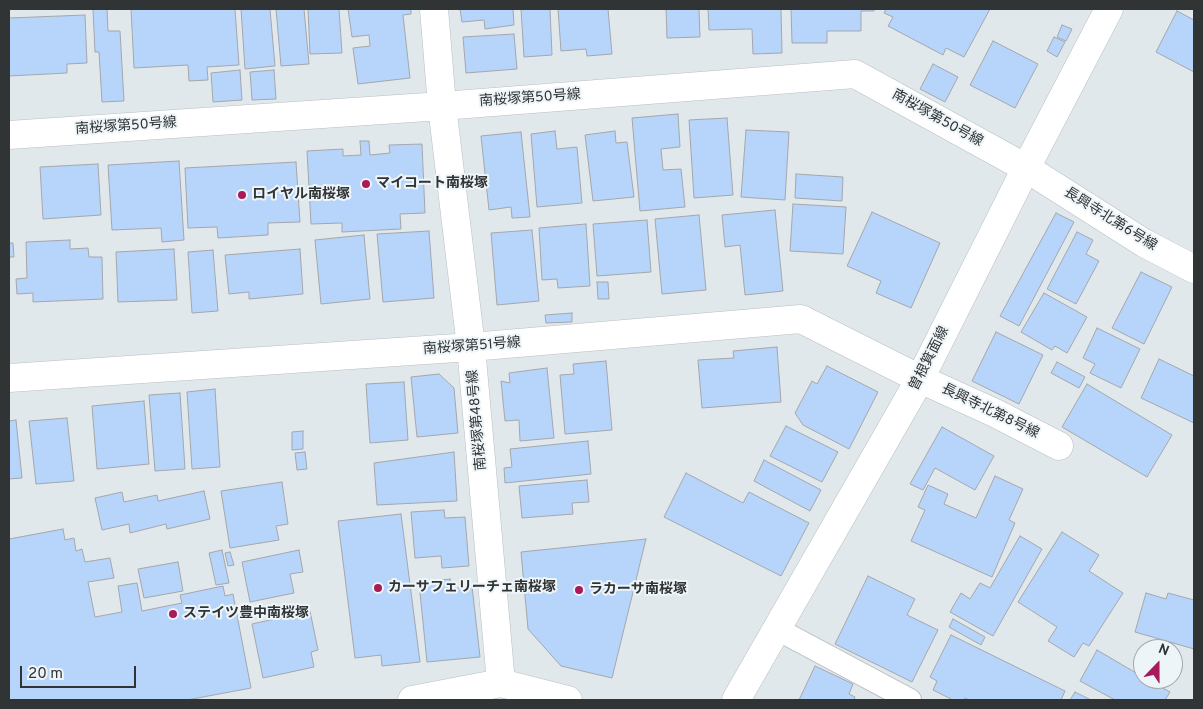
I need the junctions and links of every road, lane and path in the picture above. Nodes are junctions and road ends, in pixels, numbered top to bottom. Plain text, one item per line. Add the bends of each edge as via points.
1 (434, 9) edge
2 (1109, 9) edge
3 (442, 106) junction
4 (9, 135) edge
5 (1026, 168) junction
6 (1194, 269) edge
7 (471, 347) junction
8 (9, 378) edge
9 (920, 379) junction
10 (1059, 446) dead end
11 (777, 629) junction
12 (502, 683) junction
13 (412, 700) edge
14 (568, 700) edge
15 (736, 700) edge
16 (910, 700) edge

1 - 3 street, 南桜塚第48号線
2 - 5 street, 曽根箕面線
3 - 4 street, 南桜塚第50号線
3 - 5 street, 南桜塚第50号線 via 855,74
3 - 7 street, 南桜塚第48号線
5 - 6 street, 長興寺北第6号線 via 1144,242
5 - 9 street, 曽根箕面線
7 - 8 street, 南桜塚第51号線
7 - 9 street, 南桜塚第51号線 via 801,320
7 - 12 street, 南桜塚第48号線
9 - 10 street, 長興寺北第8号線
9 - 11 street, 曽根箕面線
11 - 15 street, 曽根箕面線
11 - 16 lane
12 - 13 street
12 - 14 street

